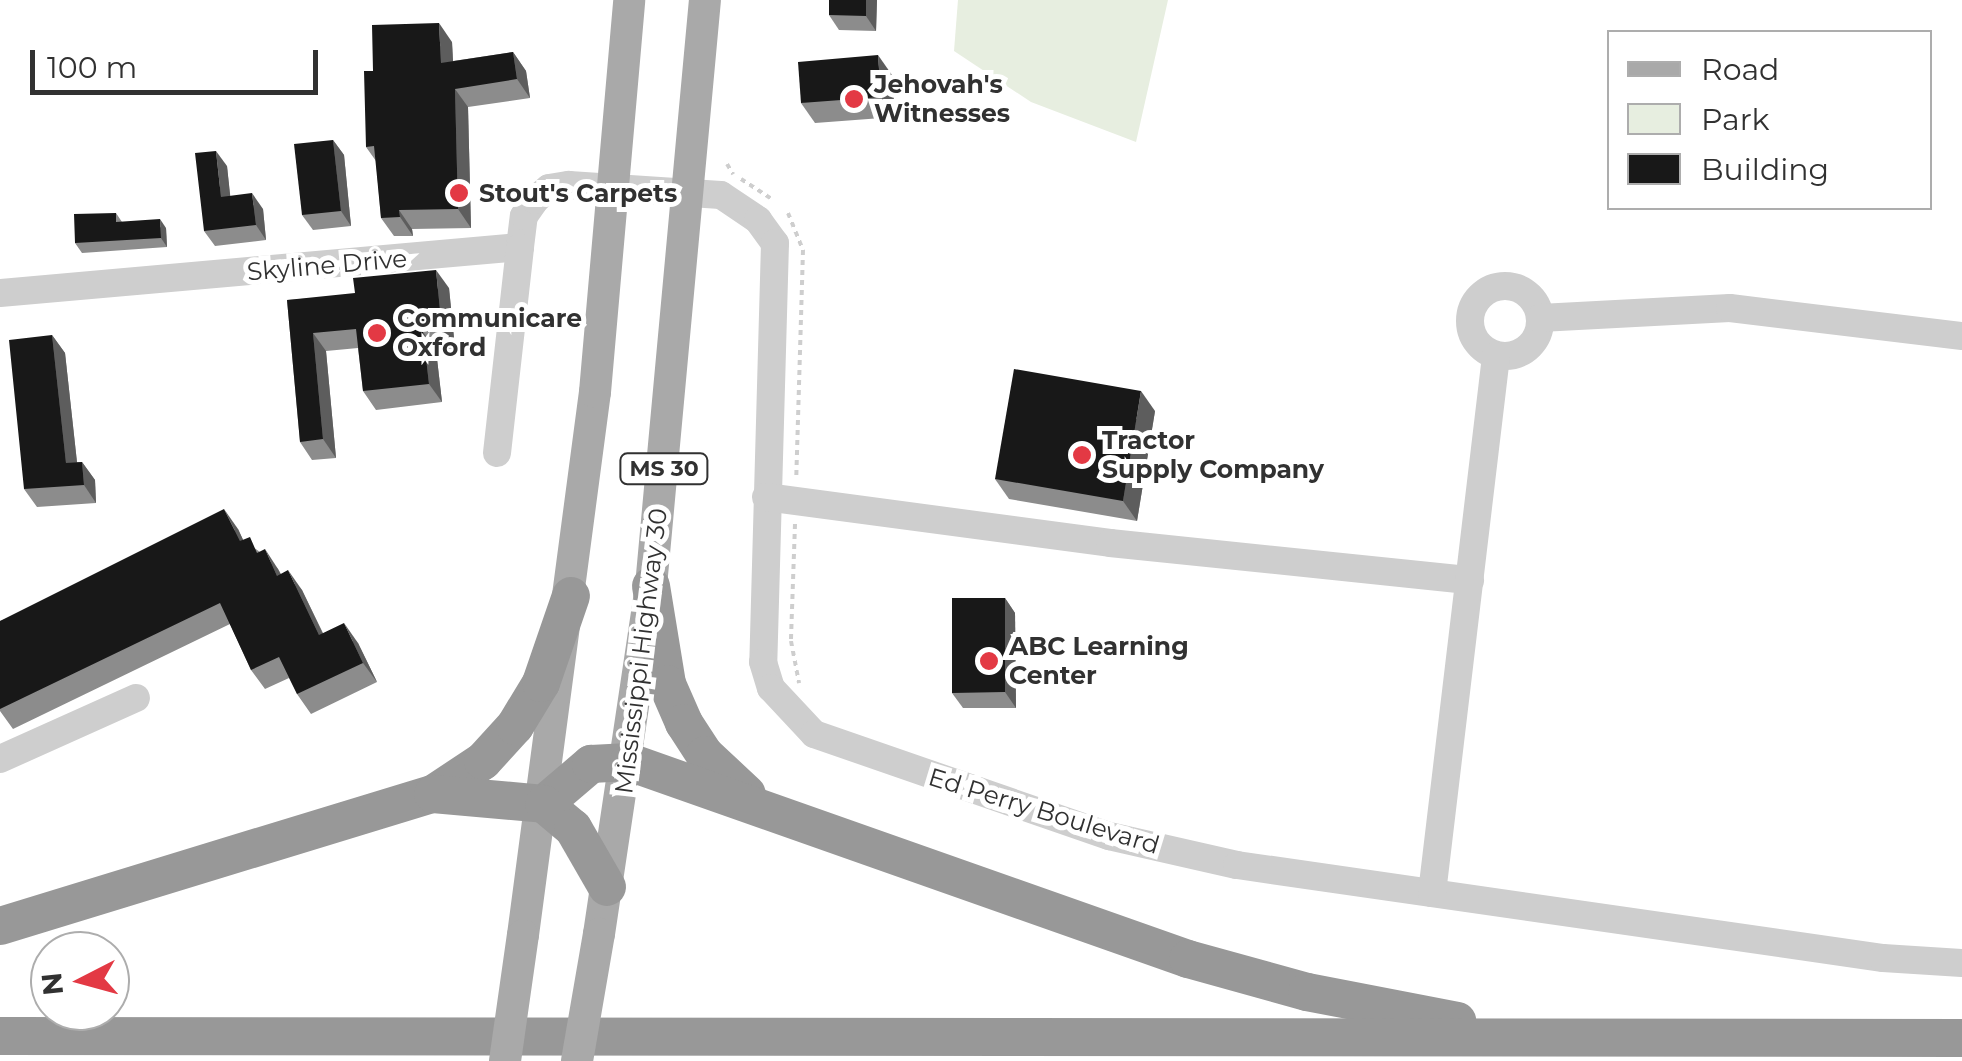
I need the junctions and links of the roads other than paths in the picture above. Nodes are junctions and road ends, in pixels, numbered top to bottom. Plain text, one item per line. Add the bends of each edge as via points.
1 (630, 0) edge
2 (706, 0) edge
3 (615, 184) junction
4 (691, 191) junction
5 (520, 247) junction
6 (0, 293) edge
7 (1540, 318) junction
8 (1962, 336) edge
9 (1496, 356) junction
10 (497, 454) dead end
11 (766, 498) junction
12 (1470, 580) junction
13 (651, 586) junction
14 (571, 596) junction
15 (136, 698) dead end
16 (0, 759) edge
17 (629, 762) junction
18 (433, 794) junction
19 (544, 804) junction
20 (770, 809) junction
21 (607, 887) junction
22 (1432, 894) junction
23 (0, 926) edge
24 (1962, 963) edge
25 (0, 1036) edge
26 (1962, 1038) edge
27 (1588, 1040) junction
28 (505, 1061) edge
29 (577, 1061) edge

1 - 3 main road, MS 30
2 - 4 main road, Mississippi Highway 30 / MS 30
3 - 4 street, Ed Perry Boulevard
3 - 5 street via 549,188 524,216
3 - 14 main road, MS 30
4 - 11 street, Ed Perry Boulevard via 721,195 758,220 775,243
4 - 13 main road, Mississippi Highway 30 / MS 30
5 - 6 street, Skyline Drive
5 - 10 street
7 - 8 street via 1730,308
7 - 9 street via 1528,348
7 - 9 street via 1531,298 1512,286 1479,297 1471,332
9 - 12 street
11 - 12 street
11 - 22 street, Ed Perry Boulevard via 763,662 771,688 814,734 1110,836 1237,865
12 - 22 street
13 - 17 main road, Mississippi Highway 30 / MS 30
13 - 20 highway via 667,684 684,723 730,784
14 - 18 highway via 541,683 515,726 482,761
14 - 19 main road, MS 30
15 - 16 street
17 - 19 highway via 592,764
17 - 20 highway
17 - 21 main road, Mississippi Highway 30 / MS 30
18 - 19 highway
18 - 23 highway
19 - 21 highway via 573,828
19 - 28 main road, MS 30, bridge
20 - 27 highway via 1188,959 1420,1016
21 - 29 main road, Mississippi Highway 30 / MS 30, bridge
22 - 24 street, Ed Perry Boulevard via 1883,958
25 - 27 highway
26 - 27 highway

